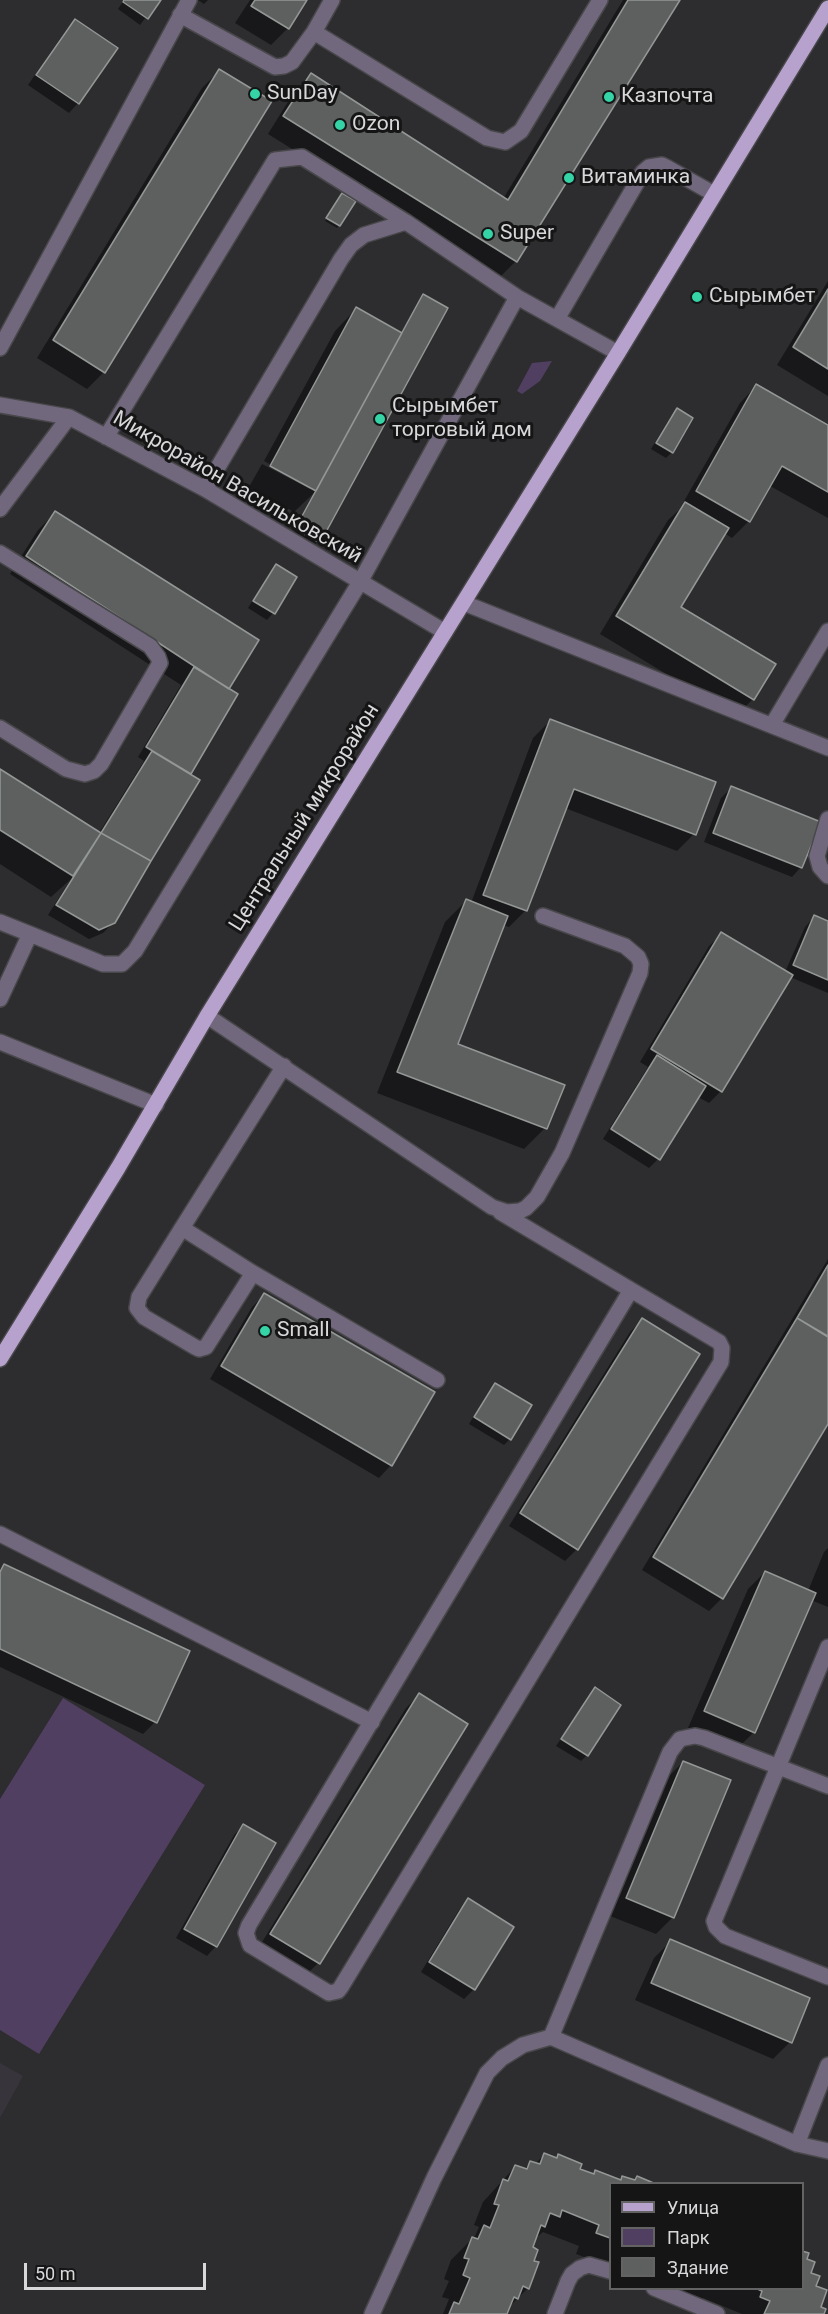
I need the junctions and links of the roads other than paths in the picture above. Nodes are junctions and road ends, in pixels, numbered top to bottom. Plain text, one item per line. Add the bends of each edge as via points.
1 (189, 0) edge
2 (332, 0) edge
3 (600, 0) edge
4 (828, 8) edge
5 (180, 15) junction
6 (314, 32) junction
7 (714, 194) junction
8 (406, 222) junction
9 (517, 297) junction
10 (557, 319) junction
11 (0, 348) edge
12 (618, 353) junction
13 (0, 405) edge
14 (69, 417) junction
15 (106, 436) junction
16 (205, 489) junction
17 (0, 509) edge
18 (0, 553) edge
19 (360, 582) junction
20 (464, 603) junction
21 (828, 631) edge
22 (445, 632) junction
23 (772, 725) junction
24 (0, 728) edge
25 (828, 747) edge
26 (828, 819) edge
27 (828, 876) edge
28 (543, 916) dead end
29 (0, 922) edge
30 (30, 934) junction
31 (0, 999) edge
32 (207, 1016) junction
33 (0, 1042) edge
34 (284, 1066) junction
35 (156, 1105) junction
36 (492, 1207) junction
37 (182, 1228) junction
38 (253, 1273) junction
39 (631, 1290) junction
40 (0, 1359) edge
41 (437, 1380) dead end
42 (0, 1534) edge
43 (828, 1647) edge
44 (372, 1722) junction
45 (777, 1766) junction
46 (828, 1786) edge
47 (828, 1977) edge
48 (551, 2037) junction
49 (828, 2066) edge
50 (797, 2144) junction
51 (828, 2151) edge
52 (609, 2271) edge
53 (657, 2290) edge
54 (372, 2314) edge
55 (555, 2314) edge
56 (717, 2314) edge

1 - 5 street
2 - 6 street
3 - 6 street via 521,131 505,142 487,138
4 - 7 main road, Центральный микрорайон
5 - 6 street via 275,67 292,62
5 - 11 street
7 - 10 street via 662,165 649,167
7 - 12 main road, Центральный микрорайон
8 - 9 street
8 - 15 street via 302,158 275,160
8 - 16 street via 364,235 351,245
9 - 10 street
9 - 19 street
10 - 12 street
12 - 20 main road, Центральный микрорайон
13 - 14 street, Микрорайон Васильковский
14 - 15 street, Микрорайон Васильковский
14 - 17 street
15 - 16 street, Микрорайон Васильковский
16 - 19 street, Микрорайон Васильковский
18 - 24 street via 150,646 160,663 94,771 85,774 66,769
19 - 22 street, Микрорайон Васильковский
19 - 30 street via 129,959 122,964 103,964
20 - 22 main road, Центральный микрорайон
20 - 23 street
21 - 23 street
22 - 32 main road, Центральный микрорайон
23 - 25 street
26 - 27 street via 817,856
28 - 36 street via 624,946 638,957 640,973 542,1190 520,1211
29 - 30 street
30 - 31 street
32 - 34 street
32 - 35 main road, Центральный микрорайон
33 - 35 street
34 - 36 street
34 - 37 street
35 - 40 main road, Центральный микрорайон
36 - 39 street
37 - 38 street
37 - 38 street via 140,1297 137,1308 144,1317 195,1347 206,1347
38 - 41 street
39 - 44 street
39 - 44 street via 718,1342 722,1348 721,1362 341,1987 329,1993 250,1945 246,1933
42 - 44 street
43 - 45 street
45 - 46 street
45 - 47 street via 714,1921 725,1935
45 - 48 street via 695,1736 680,1739 674,1745
48 - 50 street
48 - 54 street via 524,2045 502,2058 488,2073 434,2178
49 - 50 street
50 - 51 street
52 - 55 street via 589,2265 572,2274
53 - 56 street

